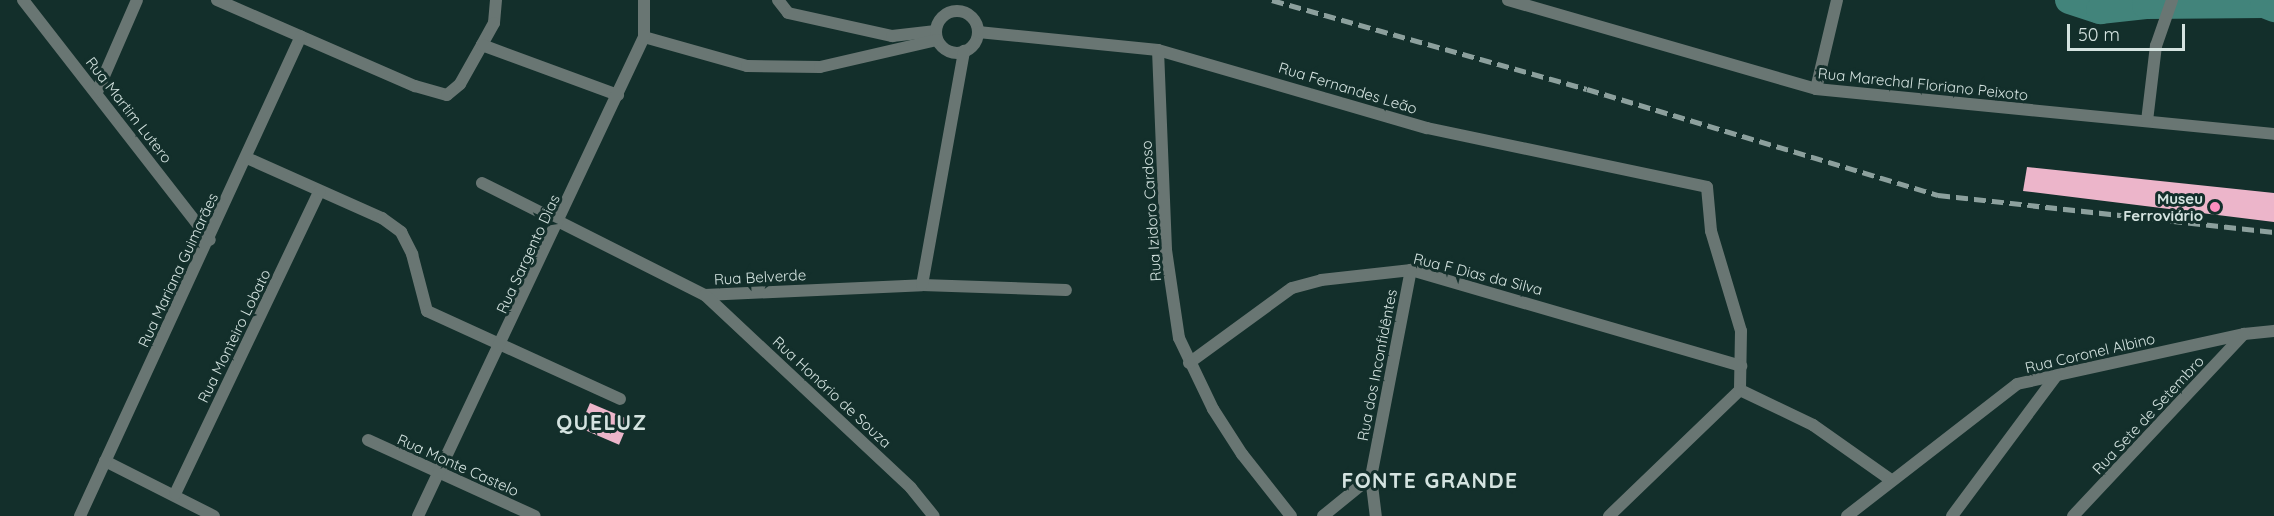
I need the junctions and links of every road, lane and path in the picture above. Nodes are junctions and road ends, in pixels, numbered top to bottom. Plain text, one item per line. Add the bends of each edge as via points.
1 (23, 0) edge
2 (137, 0) edge
3 (218, 0) edge
4 (495, 0) edge
5 (644, 0) edge
6 (778, 0) edge
7 (1508, 0) edge
8 (1837, 0) edge
9 (2172, 0) edge
10 (978, 32) junction
11 (937, 35) junction
12 (301, 36) junction
13 (644, 37) junction
14 (482, 45) junction
15 (1158, 50) junction
16 (964, 51) junction
17 (1816, 89) junction
18 (97, 92) junction
19 (618, 95) junction
20 (2147, 121) junction
21 (2274, 134) edge
22 (247, 158) junction
23 (482, 183) dead end
24 (319, 192) junction
25 (560, 222) junction
26 (210, 240) junction
27 (1411, 270) junction
28 (922, 285) junction
29 (1066, 290) dead end
30 (705, 295) junction
31 (2274, 332) edge
32 (2244, 334) junction
33 (501, 345) junction
34 (1189, 363) junction
35 (1741, 366) junction
36 (2056, 376) junction
37 (1740, 390) junction
38 (620, 399) dead end
39 (368, 440) dead end
40 (105, 461) junction
41 (439, 474) junction
42 (1371, 477) junction
43 (1891, 480) junction
44 (175, 494) junction
45 (80, 516) edge
46 (214, 516) edge
47 (418, 516) edge
48 (535, 516) edge
49 (934, 516) edge
50 (1291, 516) edge
51 (1323, 516) edge
52 (1376, 516) edge
53 (1609, 516) edge
54 (1846, 516) edge
55 (1952, 516) edge
56 (2073, 516) edge

1 - 18 street, Rua Martim Lutero
2 - 18 street
3 - 12 street
4 - 14 street via 494,23
5 - 13 street, Rua Sargento Dias
6 - 11 street via 788,13 891,36
7 - 17 street, Rua Marechal Floriano Peixoto
8 - 17 street
9 - 20 street via 2156,46
10 - 11 street via 972,17 957,10 943,17
10 - 15 street, Rua Fernandes Leão
10 - 16 street via 971,47
11 - 13 street via 820,67 747,66
11 - 16 street via 949,51
12 - 14 street via 415,86 447,95 460,84
12 - 22 street, Rua Mariana Guimarães
13 - 19 street, Rua Sargento Dias
14 - 19 street
15 - 34 street, Rua Izidoro Cardoso via 1166,250 1179,338
15 - 35 street, Rua Fernandes Leão via 1427,128 1707,187 1711,231 1742,331
16 - 28 street
17 - 20 street, Rua Marechal Floriano Peixoto
18 - 26 street, Rua Martim Lutero
19 - 25 street, Rua Sargento Dias
20 - 21 street, Rua Marechal Floriano Peixoto
22 - 24 street
22 - 26 street, Rua Mariana Guimarães
23 - 25 street, Rua Belverde
24 - 33 street via 382,218 400,232 412,254 427,311
24 - 44 street, Rua Monteiro Lobato
25 - 30 street, Rua Belverde
25 - 33 street, Rua Sargento Dias
26 - 40 street, Rua Mariana Guimarães
27 - 34 street, Rua F Dias da Silva via 1321,280 1292,288
27 - 35 street, Rua F Dias da Silva
27 - 42 street, Rua dos Inconfidêntes
28 - 29 street, Rua Belverde
28 - 30 street, Rua Belverde
30 - 49 street, Rua Honório de Souza via 911,488
31 - 32 street, Rua Coronel Albino
32 - 36 street, Rua Coronel Albino
32 - 56 street, Rua Sete de Setembro
33 - 38 street
33 - 41 street, Rua Sargento Dias
34 - 50 street, Rua Izidoro Cardoso via 1242,454
35 - 37 street
36 - 43 street, Rua Coronel Albino via 2017,384
36 - 55 street
37 - 43 street via 1814,425
37 - 53 street
39 - 41 street, Rua Monte Castelo
40 - 44 street
40 - 45 street, Rua Mariana Guimarães
41 - 47 street, Rua Sargento Dias
41 - 48 street, Rua Monte Castelo
42 - 51 street
42 - 52 street, Rua dos Inconfidêntes
43 - 54 street, Rua Coronel Albino
44 - 46 street

